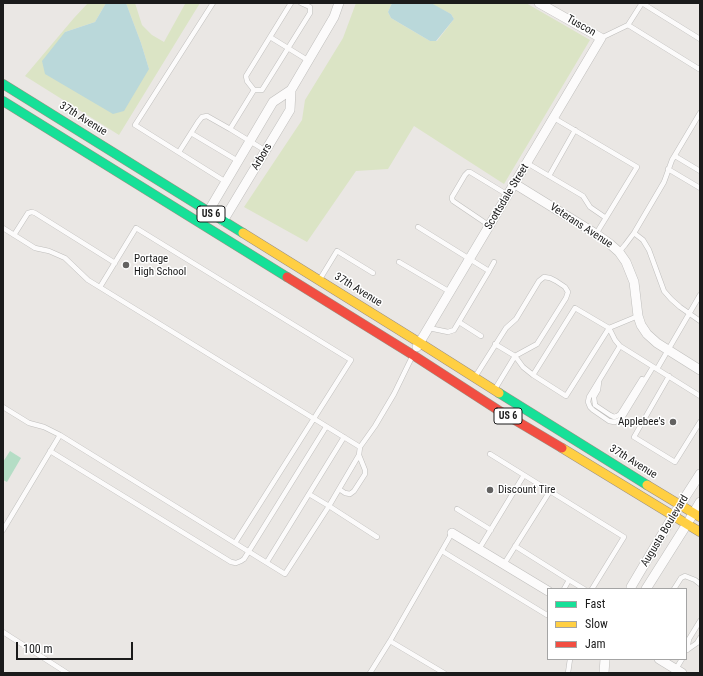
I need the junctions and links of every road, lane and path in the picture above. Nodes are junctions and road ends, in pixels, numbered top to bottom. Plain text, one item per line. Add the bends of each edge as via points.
1 (213, 3) edge
2 (291, 3) edge
3 (301, 3) edge
4 (340, 3) edge
5 (539, 3) edge
6 (642, 3) edge
7 (628, 25) junction
8 (270, 37) junction
9 (601, 38) junction
10 (700, 39) edge
11 (288, 48) junction
12 (309, 61) junction
13 (700, 68) edge
14 (3, 84) edge
15 (254, 90) junction
16 (291, 90) junction
17 (3, 101) edge
18 (700, 113) edge
19 (554, 118) junction
20 (230, 129) junction
21 (575, 130) junction
22 (191, 133) junction
23 (250, 141) junction
24 (266, 151) junction
25 (179, 152) junction
26 (674, 156) junction
27 (238, 161) junction
28 (527, 163) junction
29 (668, 169) junction
30 (700, 171) edge
31 (549, 176) junction
32 (226, 182) junction
33 (515, 184) junction
34 (700, 188) edge
35 (508, 195) junction
36 (208, 212) junction
37 (606, 218) junction
38 (223, 221) junction
39 (490, 226) junction
40 (418, 227) dead end
41 (3, 228) edge
42 (634, 232) junction
43 (596, 234) junction
44 (14, 235) junction
45 (619, 252) junction
46 (470, 259) junction
47 (399, 262) dead end
48 (494, 262) dead end
49 (115, 263) junction
50 (489, 271) junction
51 (373, 273) dead end
52 (319, 280) junction
53 (100, 287) junction
54 (450, 292) junction
55 (700, 295) edge
56 (689, 314) junction
57 (638, 316) junction
58 (700, 320) edge
59 (459, 322) junction
60 (429, 328) junction
61 (609, 328) junction
62 (481, 336) dead end
63 (420, 343) junction
64 (495, 344) junction
65 (620, 346) junction
66 (668, 350) junction
67 (413, 355) junction
68 (515, 356) junction
69 (655, 368) junction
70 (700, 370) edge
71 (534, 375) junction
72 (669, 376) junction
73 (474, 378) junction
74 (494, 390) junction
75 (700, 396) edge
76 (3, 407) edge
77 (314, 419) junction
78 (700, 422) edge
79 (326, 427) junction
80 (60, 435) junction
81 (344, 438) junction
82 (360, 447) junction
83 (50, 451) junction
84 (490, 454) dead end
85 (359, 455) junction
86 (700, 474) edge
87 (524, 475) junction
88 (339, 489) junction
89 (550, 491) junction
90 (309, 494) junction
91 (700, 502) edge
92 (680, 505) junction
93 (329, 506) junction
94 (457, 509) dead end
95 (697, 515) edge
96 (673, 516) junction
97 (687, 524) junction
98 (3, 530) edge
99 (491, 530) junction
100 (700, 532) edge
101 (452, 533) joint
102 (377, 537) dead end
103 (235, 543) junction
104 (515, 546) junction
105 (479, 549) junction
106 (249, 551) junction
107 (442, 551) junction
108 (266, 562) junction
109 (504, 564) junction
110 (569, 580) junction
111 (700, 584) edge
112 (565, 588) edge
113 (582, 588) edge
114 (593, 588) edge
115 (632, 588) edge
116 (648, 588) edge
117 (675, 588) edge
118 (547, 590) edge
119 (547, 614) edge
120 (700, 621) edge
121 (3, 632) edge
122 (700, 638) edge
123 (390, 641) junction
124 (687, 647) edge
125 (687, 650) edge
126 (570, 660) edge
127 (605, 660) edge
128 (661, 660) edge
129 (682, 660) edge
130 (679, 671) edge
131 (67, 673) edge
132 (370, 673) edge
133 (444, 673) edge
134 (568, 673) edge
135 (604, 673) edge

1 - 25 lane via 135,125
2 - 8 lane
3 - 11 lane via 310,7 310,13
4 - 12 street, Arbors
5 - 9 street, Tuscon
6 - 7 lane
6 - 10 lane
7 - 9 lane
7 - 13 lane
8 - 11 lane
8 - 15 lane via 246,76
9 - 19 street, Scottsdale Street
11 - 12 lane
11 - 15 lane via 262,90
12 - 16 street, Arbors
14 - 36 main road, 37th Avenue / US 6
15 - 20 lane
16 - 23 street, Arbors via 273,102
16 - 24 street, Arbors via 290,110
17 - 67 main road, US 6
18 - 26 lane
19 - 21 lane
19 - 28 street, Scottsdale Street
20 - 22 lane via 208,116 202,117
20 - 23 lane
21 - 31 lane
21 - 37 lane via 637,167
22 - 25 lane
22 - 27 lane
23 - 24 lane
23 - 27 street, Arbors
24 - 38 street, Arbors
25 - 32 lane
26 - 29 lane
26 - 30 lane
27 - 32 street, Arbors
28 - 31 lane
28 - 33 street, Scottsdale Street
29 - 34 lane
29 - 42 lane via 664,182
31 - 37 lane via 583,196 590,207
32 - 36 street, Arbors
33 - 35 street, Scottsdale Street
33 - 43 street, Veterans Avenue
35 - 39 street, Scottsdale Street
35 - 39 lane via 468,172 452,197 453,202
36 - 38 main road, 37th Avenue / US 6
37 - 43 lane
38 - 52 main road, 37th Avenue / US 6
39 - 46 street, Scottsdale Street
40 - 46 lane
41 - 44 lane
42 - 45 lane
42 - 56 lane via 649,250 664,291
43 - 45 street, Veterans Avenue
44 - 49 lane via 28,213 32,212
44 - 53 lane via 35,248 65,258 86,278
45 - 57 street, Veterans Avenue via 634,282
46 - 50 lane
46 - 54 street, Scottsdale Street
47 - 54 lane
48 - 50 lane
49 - 53 lane
49 - 77 lane via 136,228 351,360
50 - 59 lane
51 - 52 lane via 337,251
52 - 63 main road, 37th Avenue / US 6
53 - 77 lane
54 - 60 street, Scottsdale Street
55 - 56 lane
56 - 58 lane
56 - 66 lane
57 - 61 lane
57 - 66 street, Veterans Avenue via 647,334
59 - 60 lane via 454,330 448,332
59 - 62 lane
60 - 63 street, Scottsdale Street
61 - 65 lane
61 - 71 lane via 575,308
61 - 71 lane via 566,396
63 - 67 street, Scottsdale Street
63 - 73 main road, 37th Avenue / US 6
64 - 68 lane
64 - 68 lane via 516,319 539,281 544,277 556,281 568,292 566,298 538,344
64 - 73 lane
65 - 69 lane
65 - 69 lane via 589,396 588,402 593,410 609,421 614,422 622,418
66 - 69 lane
66 - 70 street, Veterans Avenue
67 - 82 lane via 376,426
67 - 96 main road, US 6 via 498,410
68 - 71 lane via 523,367
68 - 74 lane
69 - 72 lane
72 - 75 lane
72 - 78 lane via 634,437 675,462
73 - 74 main road, 37th Avenue / US 6
74 - 92 main road, 37th Avenue / US 6
76 - 80 lane via 29,423
77 - 79 lane
77 - 103 lane
79 - 81 lane
79 - 106 lane
80 - 83 lane
80 - 103 lane
81 - 82 lane
81 - 90 lane
82 - 85 lane
83 - 98 lane
83 - 106 lane via 231,562 241,561
84 - 87 lane
85 - 88 lane
85 - 88 lane via 365,474 354,492 345,493
86 - 92 street, Augusta Boulevard
87 - 89 lane
87 - 99 lane
88 - 93 lane
89 - 104 lane
89 - 114 lane via 624,537
90 - 93 lane
90 - 108 lane
91 - 95 street, Augusta Boulevard
92 - 95 main road, 37th Avenue / US 6
92 - 96 street, Augusta Boulevard
93 - 102 lane
93 - 108 lane via 285,574
94 - 99 lane
95 - 97 street, Augusta Boulevard
96 - 97 main road, US 6
96 - 115 street, Augusta Boulevard
97 - 100 main road, US 6
97 - 116 street, Augusta Boulevard
99 - 105 lane
101 - 105 street
101 - 107 lane
103 - 106 lane
104 - 109 lane
104 - 110 lane
105 - 109 street
106 - 108 lane
107 - 119 lane
107 - 123 lane
109 - 118 street
110 - 112 lane
110 - 113 lane
111 - 117 lane via 685,576 680,578
120 - 124 lane
121 - 131 lane
122 - 125 lane
123 - 132 lane
123 - 133 lane
126 - 134 lane
127 - 135 street
128 - 130 street
129 - 130 lane

